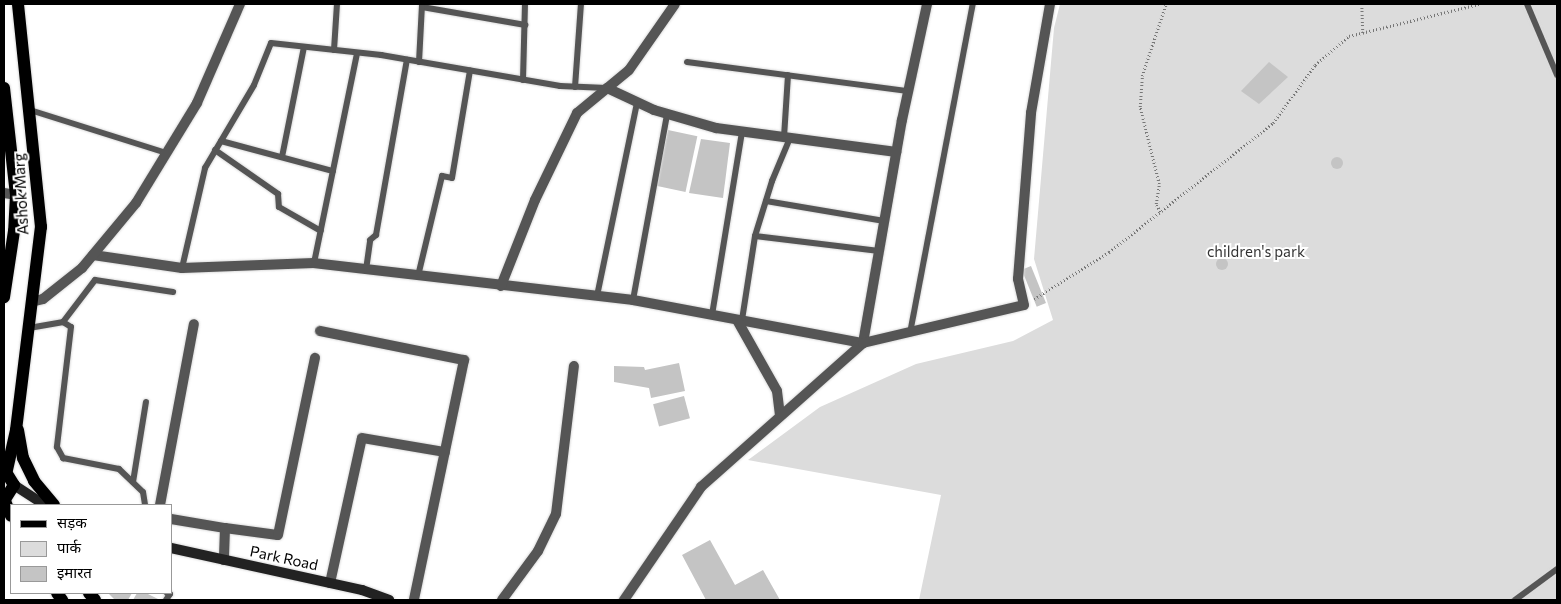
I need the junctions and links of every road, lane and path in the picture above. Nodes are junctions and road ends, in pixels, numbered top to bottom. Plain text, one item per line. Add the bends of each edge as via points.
1 (18, 4) edge
2 (240, 4) edge
3 (337, 4) edge
4 (525, 4) edge
5 (581, 4) edge
6 (675, 4) edge
7 (927, 4) edge
8 (973, 4) edge
9 (1050, 4) edge
10 (1166, 4) edge
11 (1362, 4) edge
12 (1479, 4) edge
13 (1528, 4) edge
14 (422, 6) edge
15 (525, 25) junction
16 (1363, 33) junction
17 (304, 47) junction
18 (334, 50) junction
19 (358, 53) junction
20 (407, 60) junction
21 (419, 62) junction
22 (687, 62) dead end
23 (470, 71) junction
24 (788, 75) junction
25 (1557, 75) edge
26 (524, 80) junction
27 (575, 87) junction
28 (4, 88) edge
29 (607, 88) junction
30 (908, 91) junction
31 (637, 102) junction
32 (30, 110) junction
33 (667, 114) junction
34 (742, 132) junction
35 (787, 138) junction
36 (221, 141) junction
37 (215, 150) junction
38 (896, 152) junction
39 (166, 153) junction
40 (282, 157) junction
41 (333, 171) junction
42 (10, 194) edge
43 (766, 201) junction
44 (1160, 212) junction
45 (884, 221) junction
46 (321, 232) junction
47 (756, 236) junction
48 (879, 251) junction
49 (93, 255) junction
50 (314, 263) junction
51 (182, 268) junction
52 (366, 270) junction
53 (418, 276) junction
54 (501, 286) junction
55 (173, 292) dead end
56 (598, 296) junction
57 (4, 297) edge
58 (633, 300) junction
59 (31, 302) junction
60 (1024, 305) junction
61 (712, 315) junction
62 (740, 320) junction
63 (63, 322) junction
64 (194, 324) dead end
65 (27, 328) junction
66 (320, 331) dead end
67 (910, 332) junction
68 (862, 343) junction
69 (316, 358) dead end
70 (574, 366) dead end
71 (146, 402) dead end
72 (780, 414) junction
73 (16, 418) junction
74 (445, 452) junction
75 (5, 470) edge
76 (133, 482) junction
77 (10, 498) edge
78 (40, 504) edge
79 (53, 504) edge
80 (145, 504) edge
81 (160, 504) edge
82 (172, 519) edge
83 (225, 528) junction
84 (172, 548) edge
85 (224, 560) junction
86 (1557, 568) edge
87 (330, 583) junction
88 (389, 600) edge
89 (414, 600) edge
90 (502, 600) edge
91 (624, 600) edge
92 (1514, 600) edge

1 - 32 main road, Ashok Marg
2 - 39 street via 196,103
3 - 18 lane
4 - 15 lane
5 - 27 lane
6 - 29 street via 629,70
7 - 30 street
8 - 67 lane
9 - 60 street via 1031,113 1018,279
10 - 44 path via 1142,76 1140,107 1159,184 1156,204
11 - 16 path
12 - 16 path
13 - 25 lane
14 - 15 lane
14 - 21 lane
15 - 26 lane
16 - 44 path via 1349,36 1315,65 1273,123
17 - 18 lane
17 - 36 lane via 271,43 254,85
17 - 40 lane
18 - 19 lane
19 - 20 lane
19 - 41 lane
20 - 21 lane
20 - 52 lane via 376,235 370,240
21 - 23 lane
22 - 24 lane
23 - 26 lane
23 - 53 lane via 452,178 442,176
24 - 30 lane
24 - 35 lane
26 - 27 lane
27 - 29 lane
28 - 42 main road, Ashok Marg
29 - 31 street
29 - 54 street via 577,113 534,200
30 - 38 street
31 - 33 street
31 - 56 lane
32 - 39 lane
32 - 59 main road, Ashok Marg via 42,226
33 - 34 street
33 - 58 lane
34 - 35 street
34 - 61 lane
35 - 38 street
35 - 43 lane
36 - 37 lane
36 - 40 lane
37 - 46 lane via 278,194 279,207
37 - 51 lane via 205,168
38 - 45 street
39 - 49 street via 136,203
40 - 41 lane
41 - 46 lane
42 - 57 main road, Ashok Marg via 14,231
43 - 45 lane
43 - 47 lane
44 - 60 path via 1109,252
45 - 48 street
46 - 50 lane
47 - 48 lane
47 - 62 lane
48 - 68 street
49 - 51 street
49 - 59 street via 43,299
50 - 51 street
50 - 52 street
52 - 53 street
53 - 54 street
54 - 56 street
55 - 63 lane via 95,280
56 - 58 street
58 - 61 street
59 - 65 main road, Ashok Marg
60 - 67 street
61 - 62 street
62 - 68 street
62 - 72 street via 777,392
63 - 65 lane
63 - 76 lane via 71,327 57,446 63,458 119,468
64 - 81 street
65 - 73 main road, Ashok Marg
66 - 74 street via 464,360
67 - 68 street
68 - 72 street
69 - 83 street via 278,535
70 - 90 street via 556,514 538,551
71 - 76 lane
72 - 91 street via 701,487
73 - 75 main road, Ashok Marg
73 - 79 main road via 23,458 34,481
74 - 87 street via 362,438
74 - 89 street
75 - 77 main road
76 - 80 lane via 143,492
77 - 78 street
82 - 83 street
83 - 85 street
84 - 85 street, Park Road
85 - 87 street, Park Road
86 - 92 lane
87 - 88 street, Park Road

